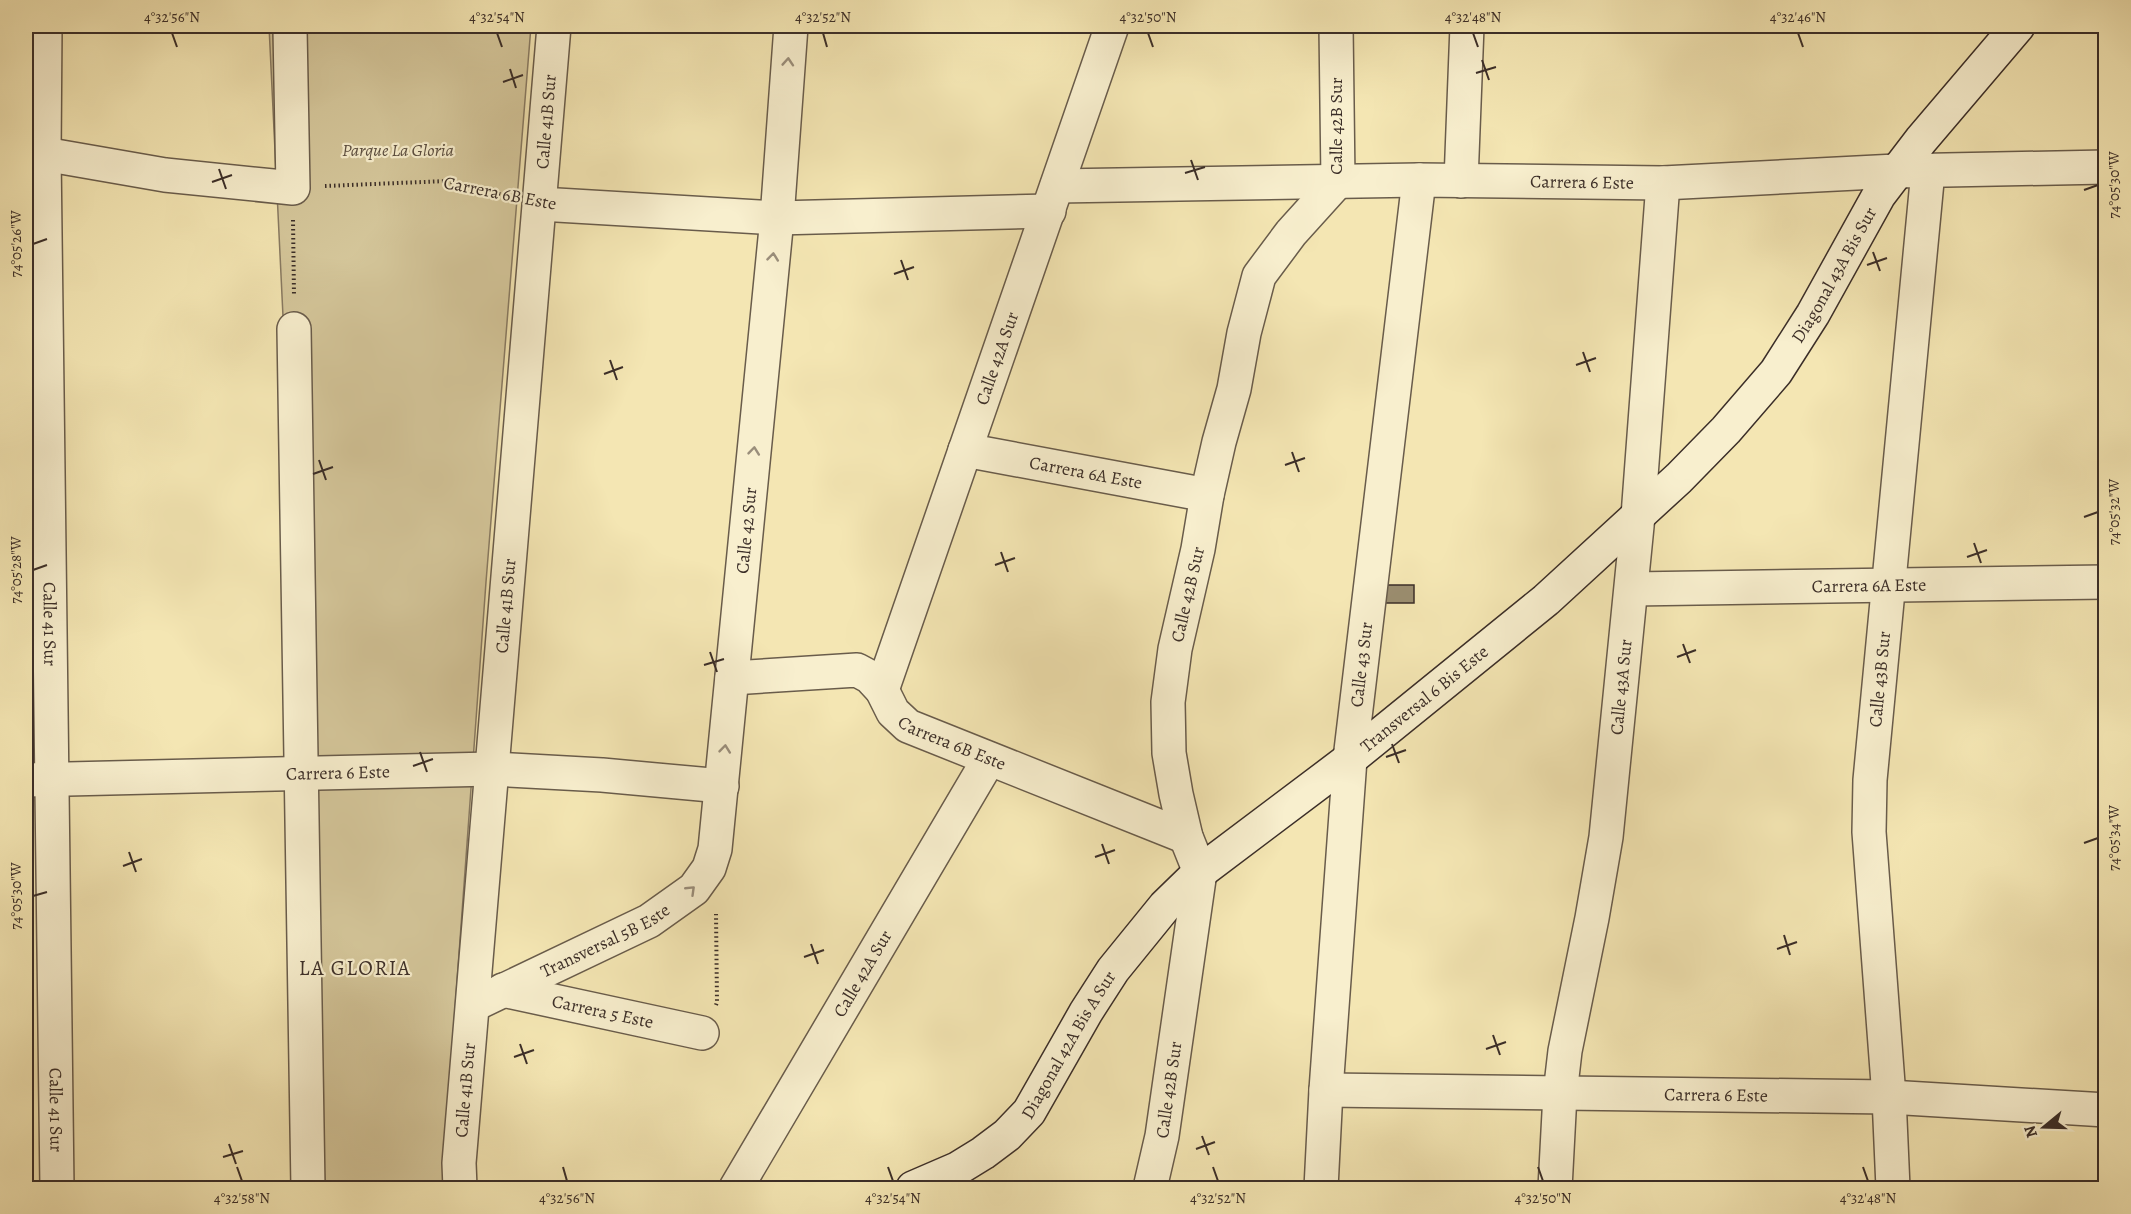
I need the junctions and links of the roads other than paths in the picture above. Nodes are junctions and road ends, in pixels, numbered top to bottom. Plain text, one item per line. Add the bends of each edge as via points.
1 (45, 26) edge
2 (554, 26) edge
3 (791, 26) edge
4 (1112, 26) edge
5 (1336, 26) edge
6 (1467, 26) edge
7 (2018, 26) edge
8 (290, 29) dead end
9 (35, 155) edge
10 (2106, 167) edge
11 (1896, 171) junction
12 (1928, 171) junction
13 (1419, 180) junction
14 (1338, 181) junction
15 (1461, 181) junction
16 (1663, 183) junction
17 (1053, 199) junction
18 (540, 204) junction
19 (777, 218) junction
20 (294, 329) road end
21 (965, 450) junction
22 (1207, 495) junction
23 (1638, 516) junction
24 (2106, 582) edge
25 (1890, 585) junction
26 (1632, 589) junction
27 (732, 678) junction
28 (882, 690) junction
29 (989, 759) junction
30 (1350, 759) junction
31 (492, 769) junction
32 (302, 774) junction
33 (39, 779) edge
34 (722, 786) junction
35 (1186, 837) junction
36 (715, 849) joint
37 (1200, 872) junction
38 (503, 990) junction
39 (473, 1005) junction
40 (702, 1033) road end
41 (1326, 1090) junction
42 (1560, 1094) junction
43 (1889, 1097) junction
44 (2106, 1110) edge
45 (57, 1188) edge
46 (308, 1188) edge
47 (460, 1188) edge
48 (736, 1188) edge
49 (913, 1188) edge
50 (1150, 1188) edge
51 (1321, 1188) edge
52 (1555, 1188) edge
53 (1893, 1188) edge

1 - 9 street, Calle 41 Sur
2 - 18 street, Calle 41B Sur
19 -> 3 street, Calle 42 Sur
4 - 17 street, Calle 42A Sur
5 - 14 street, Calle 42B Sur
6 - 15 street
7 - 11 street, Diagonal 43A Bis Sur
8 - 9 street via 292,188 165,176
9 - 33 street, Calle 41 Sur
10 - 12 street, Carrera 6 Este
11 - 12 street, Carrera 6 Este
11 - 16 street, Carrera 6 Este
11 - 23 street, Diagonal 43A Bis Sur via 1776,372 1695,462
12 - 25 street, Calle 43B Sur
13 - 14 street, Carrera 6 Este
13 - 15 street, Carrera 6 Este
13 - 30 street, Calle 43 Sur
14 - 17 street, Carrera 6 Este
14 - 22 street, Calle 42B Sur via 1259,276
15 - 16 street, Carrera 6 Este
16 - 23 street, Calle 43A Sur
17 - 19 street, Carrera 6B Este
17 - 21 street, Calle 42A Sur
18 - 19 street, Carrera 6B Este
18 - 31 street, Calle 41B Sur
27 -> 19 street, Calle 42 Sur
20 - 32 street
21 - 22 street, Carrera 6A Este
21 - 28 street, Calle 42A Sur
22 - 35 street, Calle 42B Sur via 1168,702 1169,753
23 - 26 street, Calle 43A Sur
23 - 30 street, Transversal 6 Bis Este via 1546,600
24 - 25 street, Carrera 6A Este
25 - 26 street, Carrera 6A Este
25 - 43 street, Calle 43B Sur via 1875,721 1869,832
26 - 42 street, Calle 43A Sur via 1606,837 1569,1023
27 - 28 street, Carrera 6B Este via 857,670
34 -> 27 street, Calle 42 Sur
28 - 29 street, Carrera 6B Este via 893,712 908,726
29 - 35 street, Carrera 6B Este
29 - 48 street, Calle 42A Sur
30 - 37 street, Transversal 6 Bis Este
30 - 41 street, Calle 43 Sur
31 - 32 street, Carrera 6 Este
31 - 34 street, Carrera 6 Este
31 - 39 street, Calle 41B Sur
32 - 33 street, Carrera 6 Este
32 - 46 street
33 - 45 street, Calle 41 Sur
34 - 36 street, Calle 42 Sur
35 - 37 street, Calle 42B Sur
38 -> 36 street, Transversal 5B Este via 671,907 694,889
37 - 49 street, Diagonal 42A Bis A Sur via 1165,906 1113,970 1029,1112 983,1153
37 - 50 street, Calle 42B Sur via 1162,1137
38 - 39 street, Transversal 5B Este
38 - 40 street, Carrera 5 Este
39 - 47 street, Calle 41B Sur
41 - 42 street, Carrera 6 Este
41 - 51 street, Calle 43 Sur
42 - 43 street, Carrera 6 Este
42 - 52 street, Calle 43A Sur
43 - 44 street, Carrera 6 Este
43 - 53 street, Calle 43B Sur

